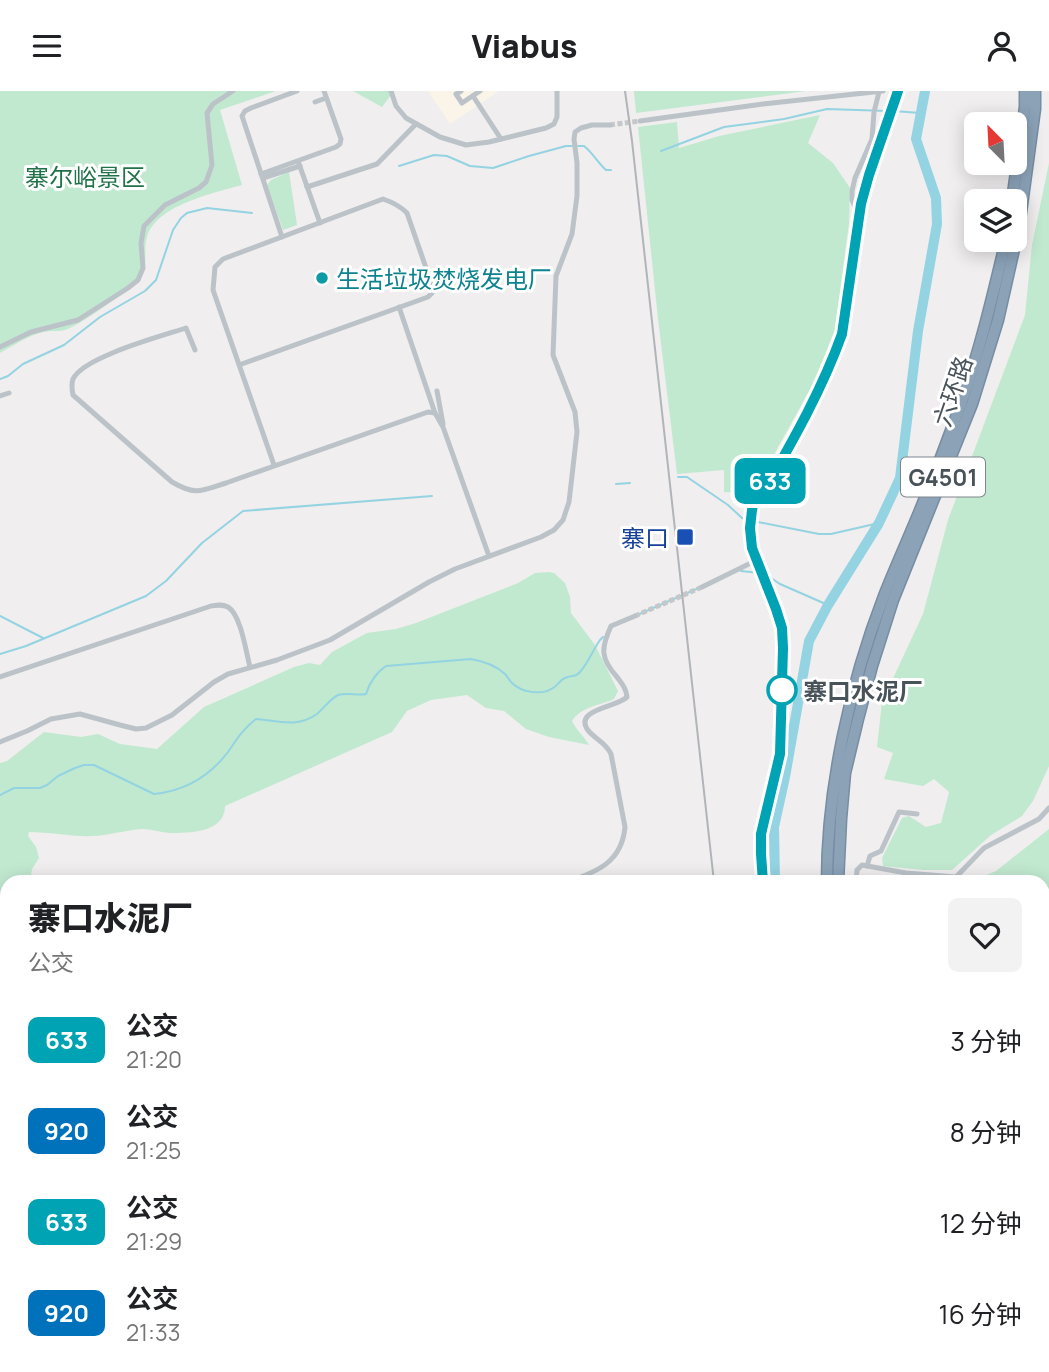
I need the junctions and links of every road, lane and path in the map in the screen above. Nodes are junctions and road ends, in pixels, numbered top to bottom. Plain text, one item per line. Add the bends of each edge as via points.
1 (233, 91) edge
2 (297, 91) edge
3 (324, 91) edge
4 (391, 91) edge
5 (461, 91) edge
6 (480, 91) edge
7 (557, 91) edge
8 (881, 91) edge
9 (898, 91) edge
10 (1025, 91) edge
11 (1035, 91) edge
12 (473, 96) junction
13 (326, 98) junction
14 (315, 102) dead end
15 (640, 121) tunnel mouth
16 (416, 124) junction
17 (610, 125) tunnel mouth
18 (502, 139) junction
19 (299, 163) junction
20 (262, 176) junction
21 (307, 187) junction
22 (1014, 189) edge
23 (859, 217) junction
24 (320, 223) junction
25 (282, 237) junction
26 (1003, 252) edge
27 (399, 307) junction
28 (0, 347) edge
29 (195, 350) dead end
30 (239, 365) junction
31 (437, 391) dead end
32 (9, 393) dead end
33 (0, 396) edge
34 (435, 414) junction
35 (443, 427) junction
36 (274, 465) junction
37 (489, 556) junction
38 (757, 560) junction
39 (702, 587) tunnel mouth
40 (635, 616) tunnel mouth
41 (250, 667) junction
42 (0, 677) edge
43 (0, 741) edge
44 (1049, 808) edge
45 (917, 814) dead end
46 (833, 859) junction
47 (867, 866) junction
48 (588, 875) edge
49 (762, 875) edge
50 (829, 875) edge
51 (836, 875) edge
52 (857, 875) edge
53 (931, 875) edge
54 (958, 875) edge

1 - 28 street via 207,113 212,165 206,182 165,205 144,226 143,268 138,280 78,320 31,332
2 - 20 street via 251,108 242,116
3 - 13 street
4 - 16 street via 399,111
5 - 12 street via 456,94 462,103
6 - 12 street
7 - 18 street via 554,124
8 - 15 street
8 - 23 street via 873,139 852,191
9 - 23 main road
10 - 22 highway
11 - 46 highway, 六环路 / G4501 via 1019,227 998,320 972,404 893,600 872,666 845,773
12 - 18 street
13 - 14 street
13 - 19 street via 340,144
16 - 18 street via 466,145
16 - 21 street via 377,164
17 - 37 street via 592,125 575,132 574,224 556,276 553,355 577,420 569,502 563,520 549,534
19 - 20 street
19 - 21 street
20 - 25 street
21 - 24 street
23 - 38 main road via 836,353 799,429 754,501 750,528
24 - 25 street
24 - 27 street via 383,199 407,213 433,288 428,297
25 - 30 street via 223,259 215,267 213,290
26 - 46 highway, 六环路 / G4501 via 962,401 883,598 862,664 836,773
27 - 30 street
27 - 34 street
29 - 36 street via 186,328 137,344 80,371 74,377 73,395 172,482 190,491
30 - 36 street
31 - 35 street
32 - 33 street
34 - 35 street
34 - 36 street via 428,412
35 - 37 street
37 - 41 street via 429,582 330,640
38 - 39 street
38 - 49 main road via 779,619 783,648 780,754 761,834
40 - 48 street via 611,626 603,650 627,697 591,713 585,722 611,754 625,827 621,848
41 - 42 street via 236,614 221,604
41 - 43 street via 214,682 172,715 146,728 80,714 51,719
44 - 54 street via 1039,819 984,848
45 - 47 street via 899,812 881,851 870,856
46 - 50 highway, G4501
46 - 51 highway, G4501
47 - 52 street via 862,865
47 - 53 street

